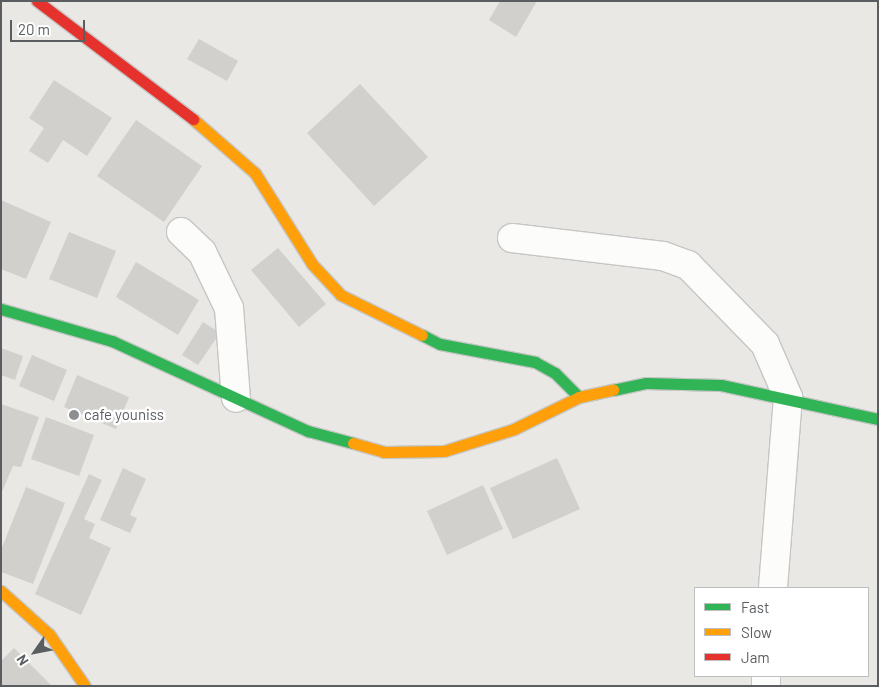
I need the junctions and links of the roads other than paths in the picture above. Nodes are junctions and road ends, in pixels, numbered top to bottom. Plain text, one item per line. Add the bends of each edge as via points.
1 (36, 1) edge
2 (181, 232) dead end
3 (512, 238) dead end
4 (1, 309) edge
5 (579, 397) junction
6 (788, 397) junction
7 (236, 398) junction
8 (878, 419) edge
9 (773, 587) edge
10 (1, 591) edge
11 (85, 686) edge

1 - 5 main road via 230,147 255,173 312,264 341,295 440,344 535,362 555,372
2 - 7 street via 212,268 229,308
3 - 6 street via 663,256 688,265 765,344
4 - 7 main road via 112,341
5 - 6 main road via 646,383 720,385
5 - 7 main road via 514,428 444,451 384,452 308,432
6 - 8 main road
6 - 9 street
10 - 11 main road via 49,634

